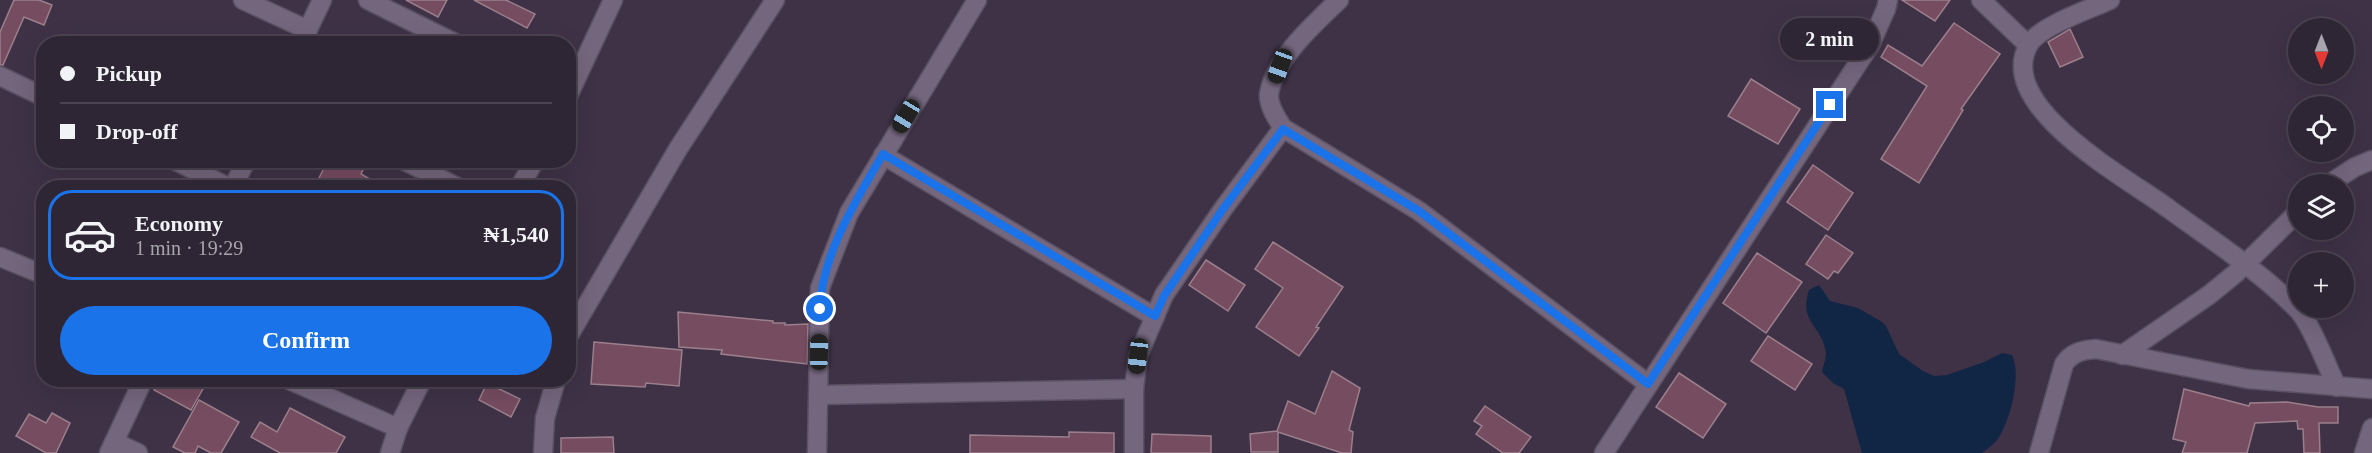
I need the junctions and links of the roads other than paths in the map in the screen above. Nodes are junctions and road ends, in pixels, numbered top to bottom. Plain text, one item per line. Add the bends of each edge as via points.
1 (243, 0) edge
2 (322, 0) edge
3 (368, 0) edge
4 (613, 0) edge
5 (775, 0) edge
6 (977, 0) edge
7 (1339, 0) edge
8 (1888, 0) edge
9 (1982, 0) edge
10 (2110, 0) edge
11 (302, 36) edge
12 (304, 36) edge
13 (441, 36) edge
14 (2028, 45) junction
15 (0, 76) edge
16 (576, 79) edge
17 (36, 93) edge
18 (1283, 129) junction
19 (883, 154) junction
20 (2372, 160) edge
21 (190, 168) edge
22 (419, 168) edge
23 (2344, 174) edge
24 (215, 180) edge
25 (443, 180) edge
26 (2288, 222) edge
27 (0, 257) edge
28 (2245, 264) junction
29 (36, 272) edge
30 (1155, 316) junction
31 (576, 323) edge
32 (2122, 355) junction
33 (1648, 384) junction
34 (139, 387) edge
35 (305, 387) edge
36 (418, 387) edge
37 (554, 387) edge
38 (2337, 387) junction
39 (1134, 389) junction
40 (2372, 389) edge
41 (819, 395) junction
42 (398, 428) junction
43 (2372, 428) edge
44 (111, 447) edge
45 (138, 453) edge
46 (390, 453) edge
47 (543, 453) edge
48 (817, 453) edge
49 (1134, 453) edge
50 (1604, 453) edge
51 (2039, 453) edge
52 (2364, 453) edge

1 - 11 street
2 - 12 street
3 - 13 street
4 - 16 street
5 - 31 street via 678,149
6 - 19 street
7 - 18 street via 1280,66 1269,95
8 - 33 street via 1870,45
9 - 14 street
10 - 14 street via 2040,33
14 - 28 street via 2024,76 2033,97 2049,118 2106,168
15 - 17 street
18 - 30 street via 1223,209 1164,296
18 - 33 street via 1419,211
19 - 30 street
19 - 41 street via 849,213 820,288
20 - 23 street
21 - 24 street
22 - 25 street
26 - 28 street
27 - 29 street
28 - 32 street via 2209,296
28 - 38 street via 2299,312
30 - 39 street via 1138,356
32 - 38 street via 2248,379
32 - 51 street via 2082,350 2067,359
33 - 50 street
34 - 44 street
35 - 42 street
36 - 42 street
37 - 47 street via 545,418
38 - 40 street
39 - 41 street
39 - 49 street
41 - 48 street
42 - 46 street
43 - 52 street
44 - 45 street

